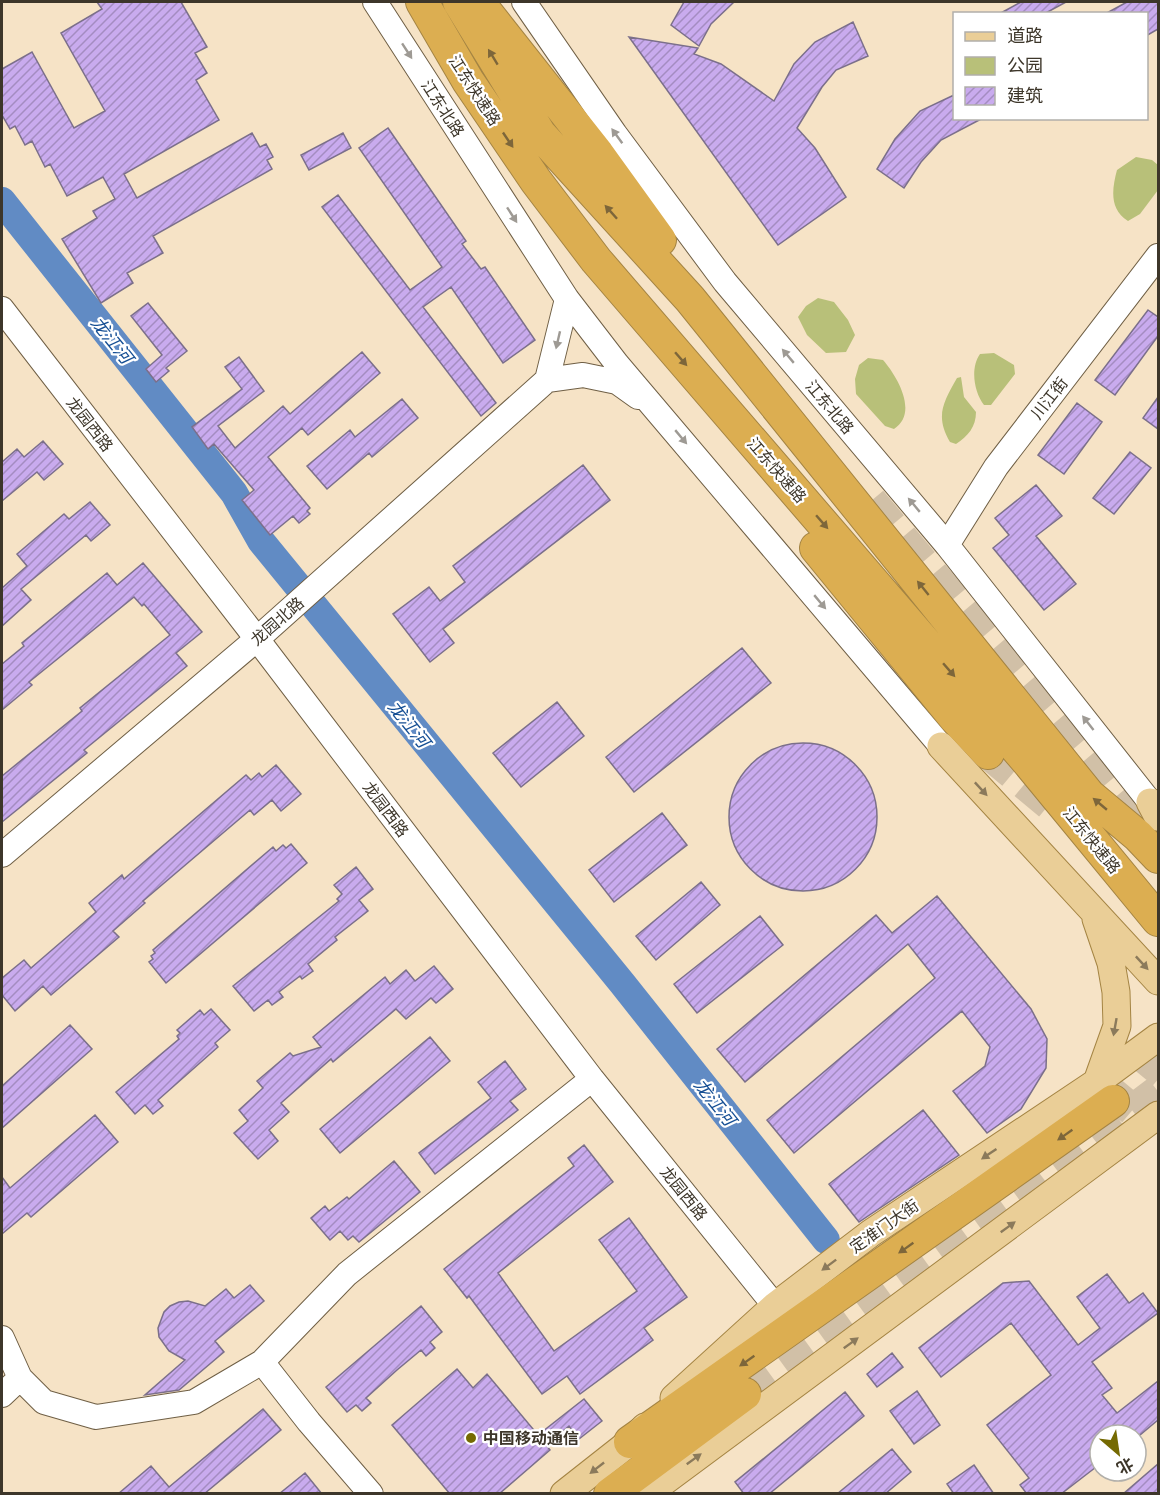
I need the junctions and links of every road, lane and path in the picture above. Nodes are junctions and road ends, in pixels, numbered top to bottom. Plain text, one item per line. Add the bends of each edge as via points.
1 (375, 2) edge
2 (398, 2) edge
3 (422, 2) edge
4 (459, 2) edge
5 (478, 2) edge
6 (500, 2) edge
7 (524, 2) edge
8 (468, 81) junction
9 (598, 154) junction
10 (1158, 256) edge
11 (596, 260) junction
12 (567, 299) junction
13 (2, 309) edge
14 (547, 380) junction
15 (658, 410) junction
16 (818, 437) dead end
17 (947, 545) junction
18 (257, 639) junction
19 (941, 746) joint
20 (988, 753) tunnel mouth
21 (1153, 825) edge
22 (2, 855) edge
23 (1109, 862) junction
24 (1092, 909) junction
25 (1158, 920) edge
26 (1158, 981) edge
27 (1158, 1037) edge
28 (592, 1079) junction
29 (1105, 1091) junction
30 (1152, 1124) edge
31 (775, 1306) junction
32 (2, 1338) edge
33 (262, 1362) junction
34 (20, 1378) junction
35 (746, 1394) tunnel mouth
36 (2, 1395) edge
37 (630, 1442) junction
38 (370, 1494) edge
39 (564, 1494) edge
40 (610, 1494) edge
41 (647, 1494) edge

1 -> 12 main road, 江东北路
2 - 8 highway
3 - 8 highway, 江东快速路
21 -> 4 highway, 江东快速路 via 1089,795 690,299 540,134
5 - 9 highway
6 - 9 highway
17 -> 7 main road, 江东北路 via 725,282 615,134
8 -> 11 highway, 江东快速路
9 - 16 highway via 677,264
10 - 17 main road, 川江街 via 996,467
11 - 20 highway via 661,369
11 -> 23 highway, 江东快速路 via 1028,762
12 -> 14 main road
12 - 15 main road, 江东北路
13 - 18 main road, 龙园西路
14 - 15 main road via 583,375 617,382
14 - 18 main road, 龙园北路
15 -> 19 main road, 江东北路
21 -> 17 main road, 江东北路
18 - 22 main road, 龙园北路
18 - 28 main road, 龙园西路
19 -> 24 main road
21 - 23 highway via 1138,854 1126,864
23 - 25 highway, 江东快速路
24 -> 26 main road
24 -> 29 main road via 1111,963 1116,992 1117,1026
27 - 29 main road, 定淮门大街
28 - 31 main road, 龙园西路
28 - 33 main road via 347,1274
29 -> 31 main road, 定淮门大街 via 871,1233
29 -> 37 highway
41 -> 30 main road
31 - 37 main road, 定淮门大街
32 - 34 main road
33 - 34 main road via 194,1402 96,1417 44,1402
33 - 38 main road
34 - 36 main road
35 - 40 highway
37 -> 39 main road, 定淮门大街

